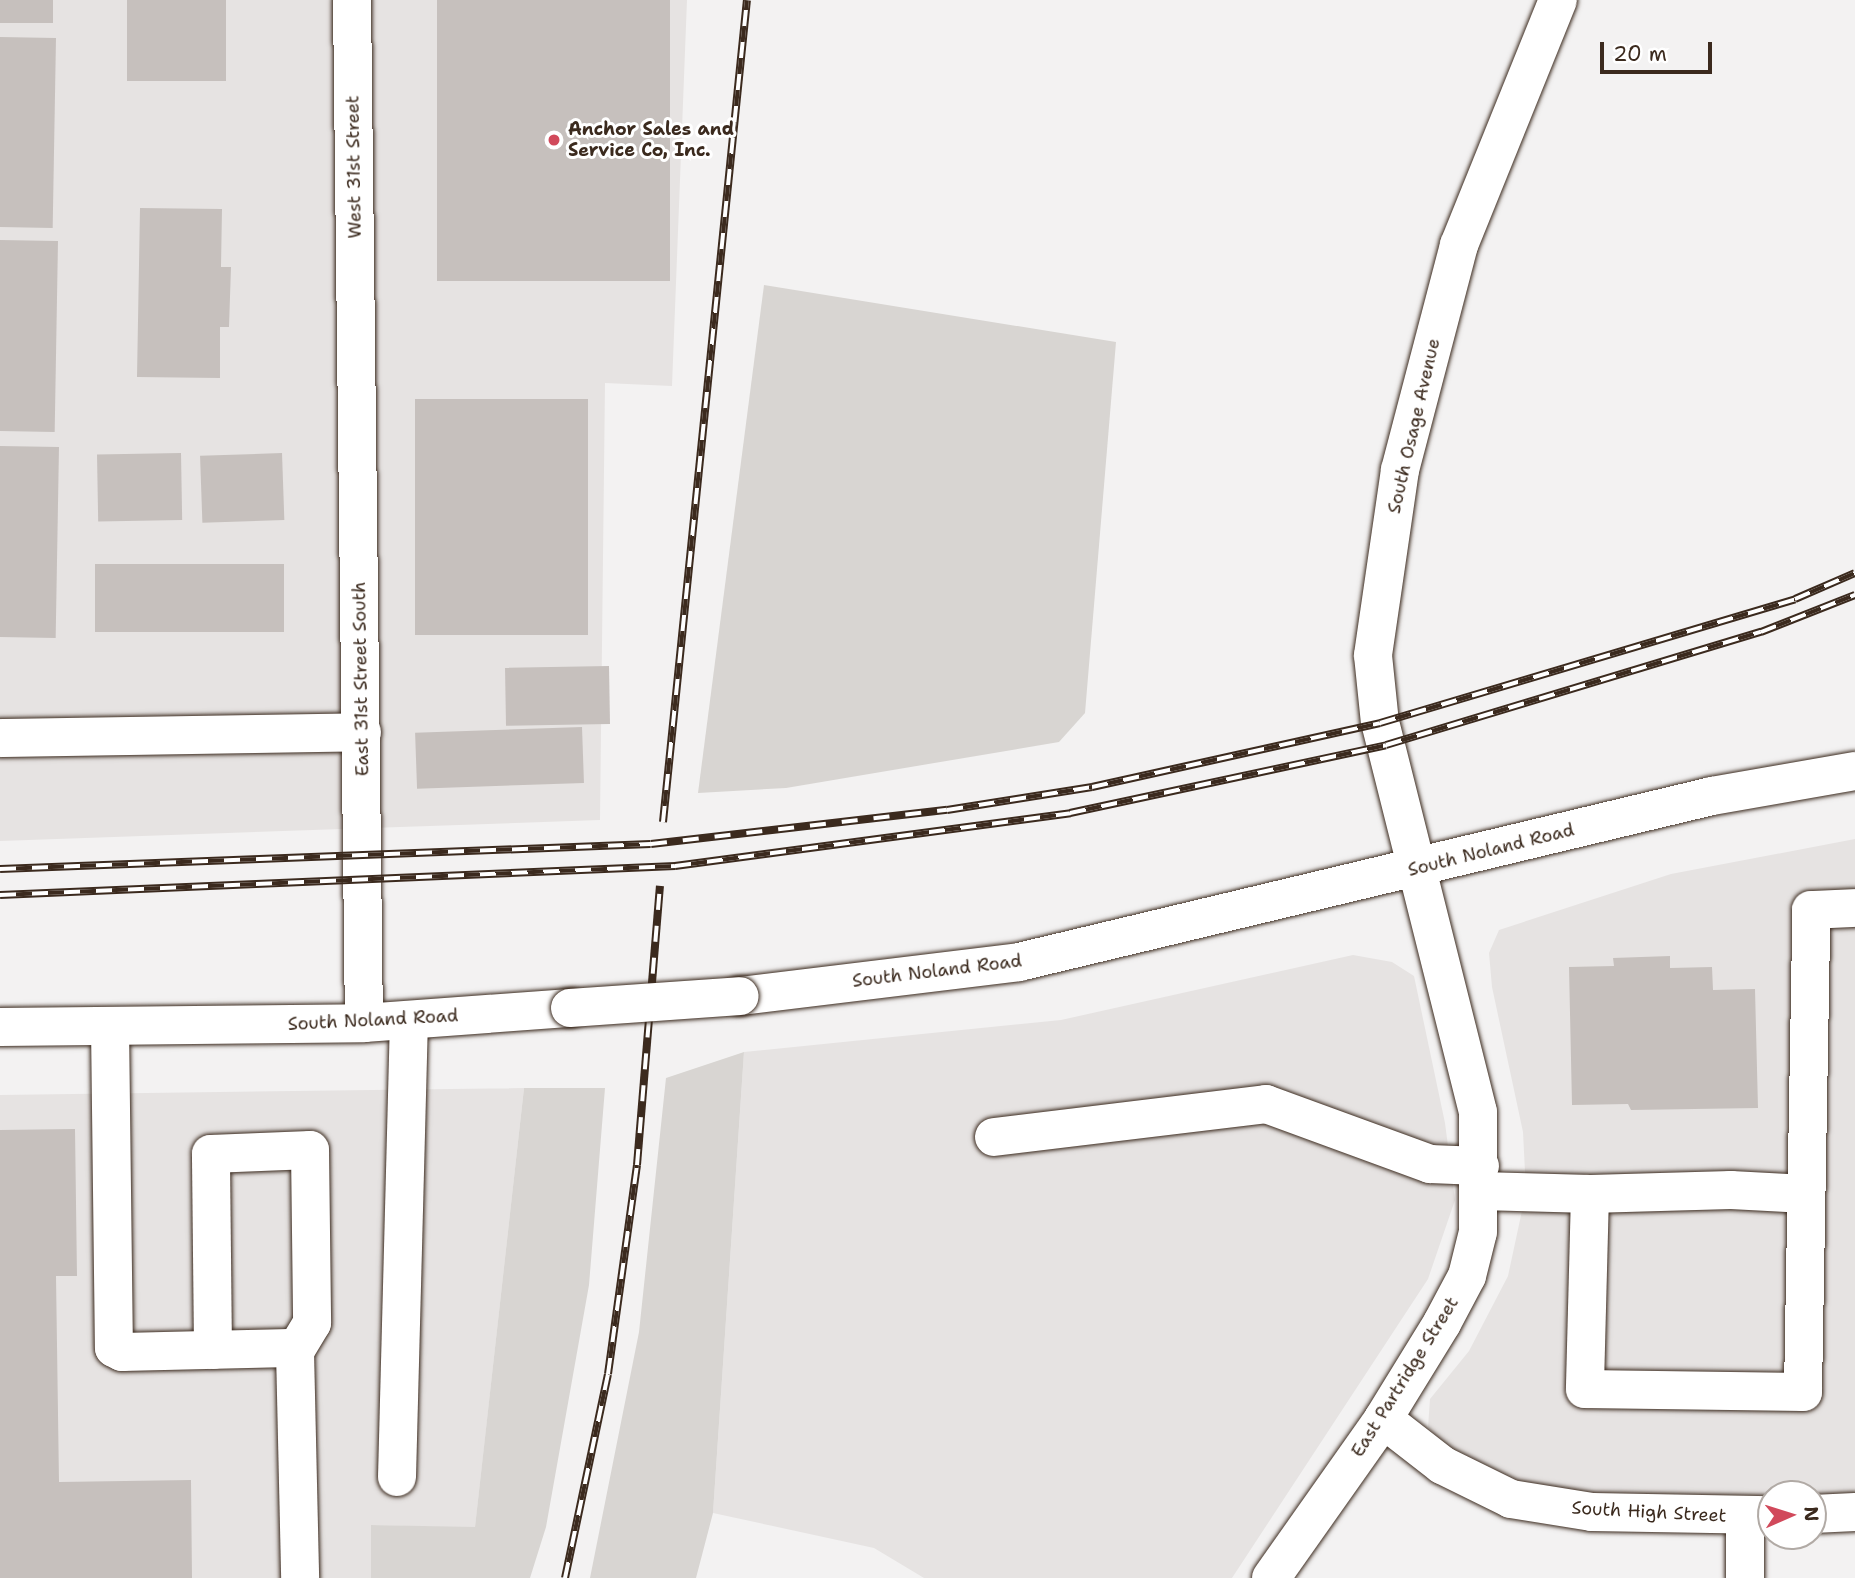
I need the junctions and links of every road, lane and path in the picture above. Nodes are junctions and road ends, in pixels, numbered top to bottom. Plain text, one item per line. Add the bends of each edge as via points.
1 (352, 0) edge
2 (1558, 0) edge
3 (357, 334) joint
4 (362, 732) junction
5 (0, 738) edge
6 (1852, 775) edge
7 (1417, 868) junction
8 (1855, 908) edge
9 (409, 1020) junction
10 (364, 1023) junction
11 (110, 1026) junction
12 (0, 1027) edge
13 (994, 1137) dead end
14 (1480, 1178) junction
15 (1590, 1194) junction
16 (1806, 1194) junction
17 (213, 1350) junction
18 (295, 1351) junction
19 (1382, 1419) junction
20 (397, 1477) dead end
21 (1855, 1512) edge
22 (1827, 1513) edge
23 (1757, 1516) edge
24 (1757, 1521) edge
25 (300, 1578) edge
26 (1271, 1578) edge
27 (1745, 1578) edge

1 - 3 street, West 31st Street
2 - 7 street, South Osage Avenue via 1459,245 1400,470 1380,588 1373,655 1380,723
3 - 4 street, East 31st Street South
4 - 5 street
4 - 10 street, East 31st Street South
6 - 7 street, South Noland Road via 1712,796
7 - 9 street, South Noland Road, bridge via 1019,962 740,996
7 - 14 street, East Partridge Street via 1478,1112
8 - 16 street via 1811,911
9 - 10 street, South Noland Road
9 - 20 street
10 - 11 street, South Noland Road
11 - 12 street, South Noland Road
11 - 17 street via 114,1348 121,1352
13 - 14 street via 1266,1104
14 - 15 street
14 - 19 street, East Partridge Street via 1478,1232 1467,1276
15 - 16 street via 1731,1190
15 - 16 street via 1585,1389 1803,1392
17 - 18 street
17 - 18 street via 211,1154 310,1150 312,1323
18 - 25 street
19 - 23 street, South High Street via 1442,1465 1511,1499 1592,1513
19 - 26 street, East Partridge Street
21 - 22 street
24 - 27 street

